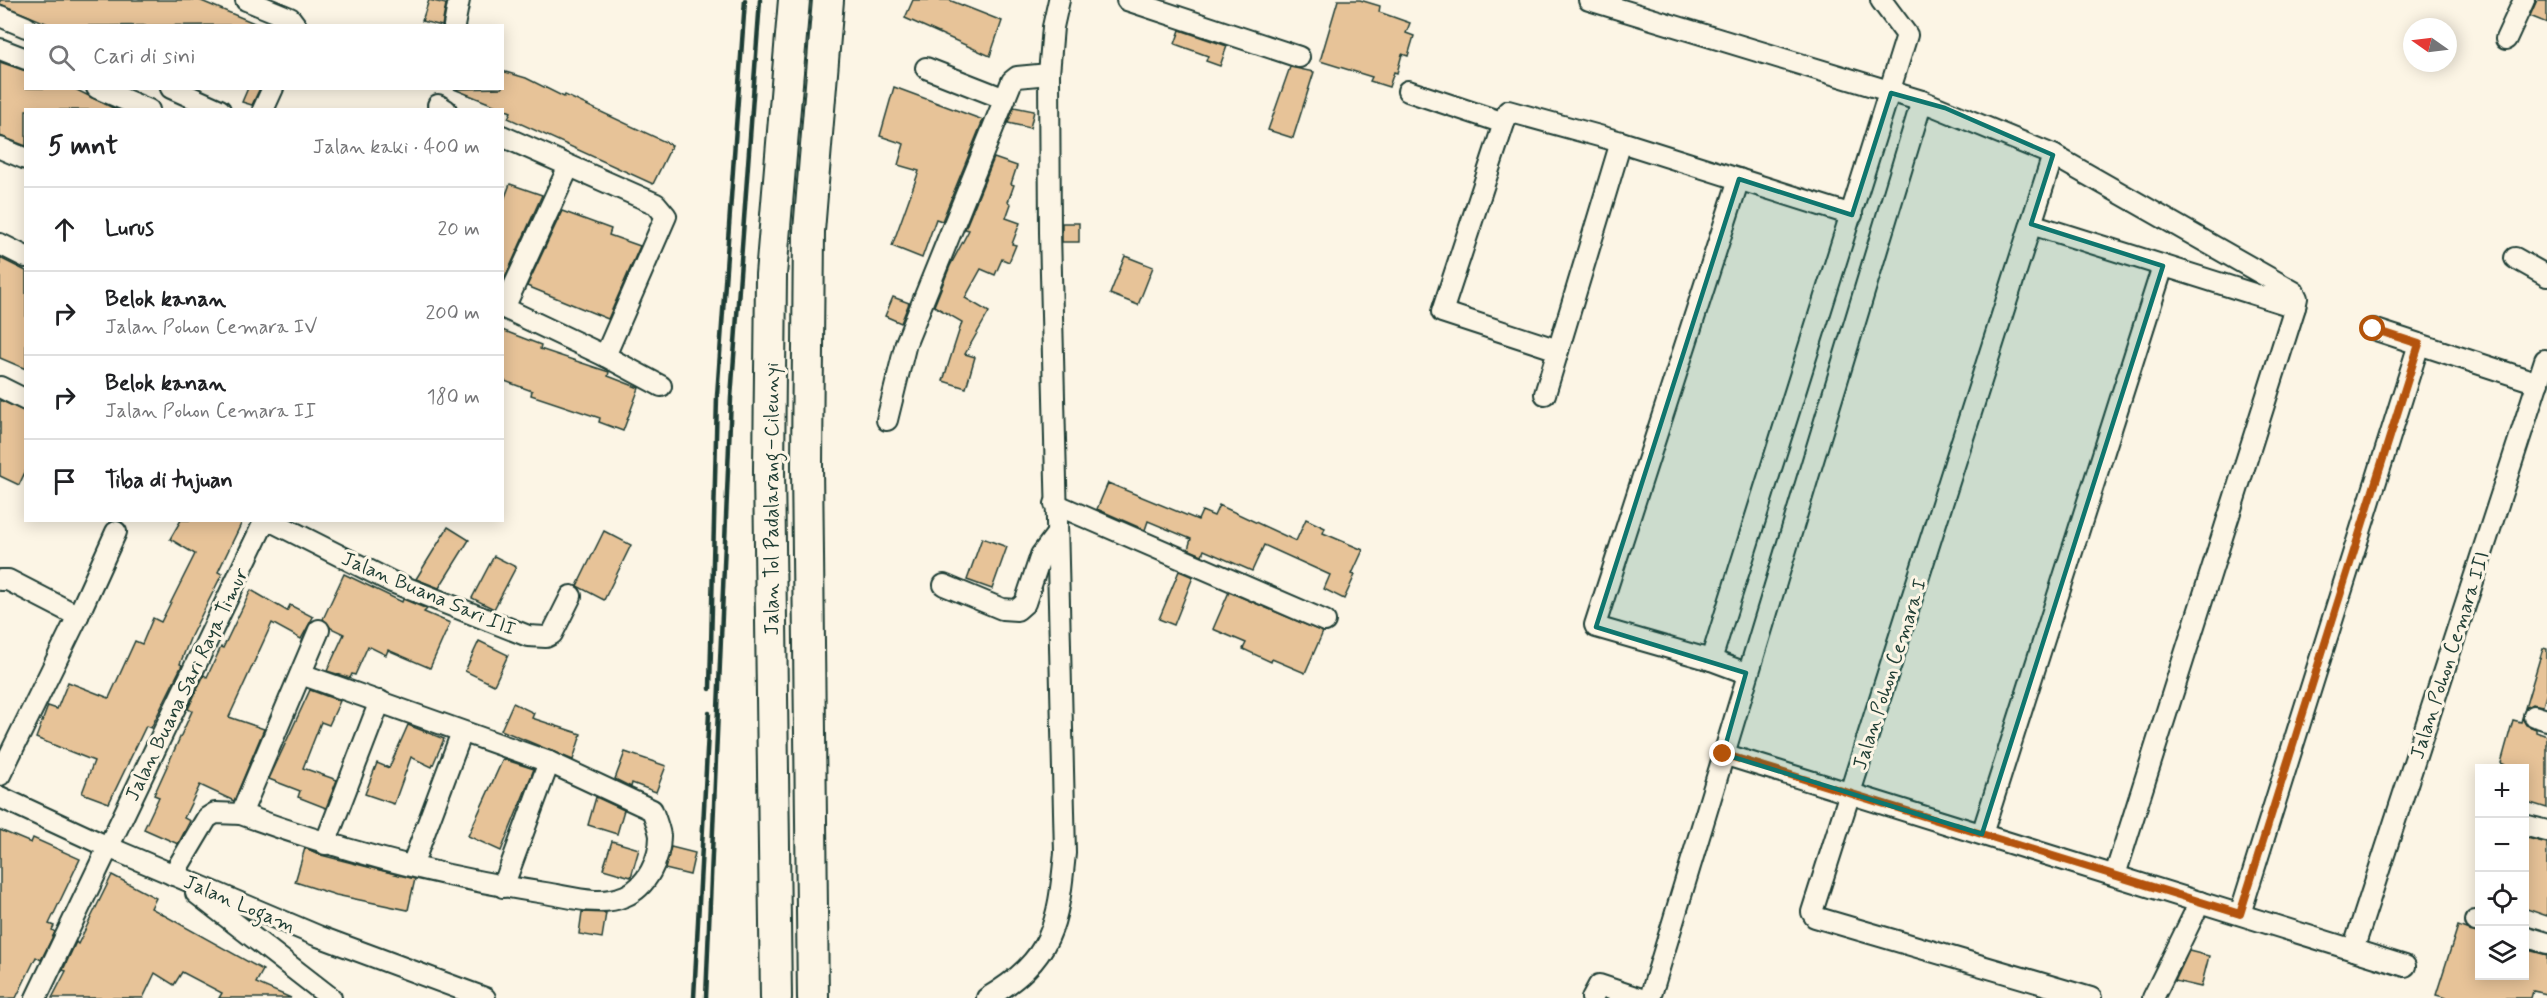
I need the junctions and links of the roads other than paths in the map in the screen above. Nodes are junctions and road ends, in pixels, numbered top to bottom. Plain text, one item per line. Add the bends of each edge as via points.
1 (246, 0) edge
2 (459, 0) edge
3 (794, 0) edge
4 (828, 0) edge
5 (1059, 0) edge
6 (1127, 0) edge
7 (1589, 0) edge
8 (1881, 0) edge
9 (2524, 0) edge
10 (1165, 6) edge
11 (0, 16) edge
12 (294, 24) edge
13 (454, 24) edge
14 (24, 26) edge
15 (2506, 39) dead end
16 (0, 49) edge
17 (1299, 57) dead end
18 (24, 58) edge
19 (926, 69) dead end
20 (1049, 74) junction
21 (102, 90) edge
22 (175, 90) edge
23 (272, 90) edge
24 (1408, 91) dead end
25 (1891, 93) junction
26 (1005, 99) junction
27 (1922, 101) junction
28 (144, 108) edge
29 (216, 108) edge
30 (264, 108) edge
31 (1504, 123) junction
32 (504, 137) edge
33 (1621, 142) junction
34 (0, 148) edge
35 (2053, 155) junction
36 (24, 158) edge
37 (569, 166) junction
38 (1739, 180) junction
39 (1852, 215) junction
40 (2031, 224) junction
41 (0, 244) edge
42 (24, 256) edge
43 (2516, 258) dead end
44 (2163, 266) junction
45 (2547, 276) edge
46 (504, 305) edge
47 (504, 307) edge
48 (2295, 307) junction
49 (2373, 329) dead end
50 (2419, 344) junction
51 (1558, 350) junction
52 (605, 356) junction
53 (2545, 360) dead end
54 (2538, 383) junction
55 (661, 386) dead end
56 (0, 387) edge
57 (1545, 394) dead end
58 (24, 399) edge
59 (887, 420) dead end
60 (1055, 504) junction
61 (266, 522) edge
62 (271, 522) edge
63 (116, 532) dead end
64 (1056, 535) junction
65 (0, 580) edge
66 (944, 585) dead end
67 (571, 596) dead end
68 (78, 616) junction
69 (1325, 621) dead end
70 (319, 630) dead end
71 (1711, 660) junction
72 (1746, 673) junction
73 (301, 674) junction
74 (381, 702) junction
75 (462, 732) junction
76 (1723, 754) junction
77 (549, 762) junction
78 (0, 775) edge
79 (1851, 793) junction
80 (0, 797) edge
81 (241, 814) junction
82 (2529, 826) edge
83 (2547, 831) edge
84 (1982, 834) junction
85 (326, 844) junction
86 (108, 847) junction
87 (412, 866) junction
88 (2115, 875) junction
89 (178, 877) junction
90 (503, 887) junction
91 (2199, 902) junction
92 (2240, 914) junction
93 (2529, 938) edge
94 (2547, 944) edge
95 (2353, 950) junction
96 (2405, 966) dead end
97 (36, 998) edge
98 (331, 998) edge
99 (485, 998) edge
100 (776, 998) edge
101 (813, 998) edge
102 (987, 998) edge
103 (1592, 998) edge
104 (1638, 998) edge
105 (1650, 998) edge
106 (2091, 998) edge
107 (2153, 998) edge

1 - 12 street via 290,18
2 - 13 street
3 - 100 highway, Jalan Tol Padalarang–Cileunyi via 771,275 769,470
4 - 101 highway, Jalan Tol Padalarang–Cileunyi via 809,231 807,466
5 - 20 street
6 - 10 street
7 - 25 street
8 - 25 street via 1907,35
9 - 15 street
10 - 17 street
11 - 14 street
16 - 18 street
19 - 26 street
20 - 26 street via 1017,77
20 - 60 street
21 - 28 street
22 - 29 street
23 - 30 street
24 - 31 street
25 - 27 street
25 - 39 street
26 - 59 street via 906,344
27 - 35 street
27 - 72 street
31 - 33 street via 1508,111
31 - 51 street via 1442,312
32 - 37 street
33 - 38 street
33 - 51 street
34 - 36 street
35 - 40 street, Jalan Pohon Cemara I
35 - 48 street via 2294,292
37 - 46 street
37 - 52 street via 656,204 666,216
38 - 39 street
38 - 71 street via 1594,625
39 - 71 street
40 - 44 street
40 - 79 street, Jalan Pohon Cemara I
41 - 42 street
43 - 45 street
44 - 48 street
44 - 84 street
47 - 52 street
48 - 88 street
49 - 50 street
50 - 54 street
50 - 92 street
51 - 57 street
52 - 55 street
53 - 54 street, Jalan Pohon Cemara III
54 - 95 street, Jalan Pohon Cemara III
56 - 58 street
60 - 64 street
60 - 69 street
61 - 86 street, Jalan Buana Sari Raya Timur
62 - 67 street, Jalan Buana Sari III via 392,582 528,636 552,634
63 - 68 street
64 - 66 street via 1041,555 1025,603 1017,610 1002,609
64 - 102 street via 1065,774 1065,853 1060,904 1043,951 1010,984
65 - 68 street via 8,580
68 - 78 street
70 - 73 street
71 - 72 street
72 - 76 street
73 - 74 street
73 - 81 street
74 - 75 street
74 - 85 street
75 - 77 street
75 - 87 street
76 - 79 street
76 - 105 street
77 - 90 street
77 - 90 street via 652,810 660,836 657,858 647,879 636,890 603,902
79 - 84 street
79 - 106 street, Jalan Pohon Cemara I via 1813,915
80 - 86 street, Jalan Logam
81 - 85 street
81 - 89 street via 215,813 207,818
82 - 83 street
84 - 88 street
85 - 87 street
86 - 89 street, Jalan Logam
86 - 97 street, Jalan Buana Sari Raya Timur
87 - 90 street
88 - 91 street
89 - 98 street
89 - 99 street, Jalan Logam via 318,936
91 - 92 street
91 - 107 street
92 - 95 street
93 - 94 street
95 - 96 street
103 - 104 street via 1599,985

